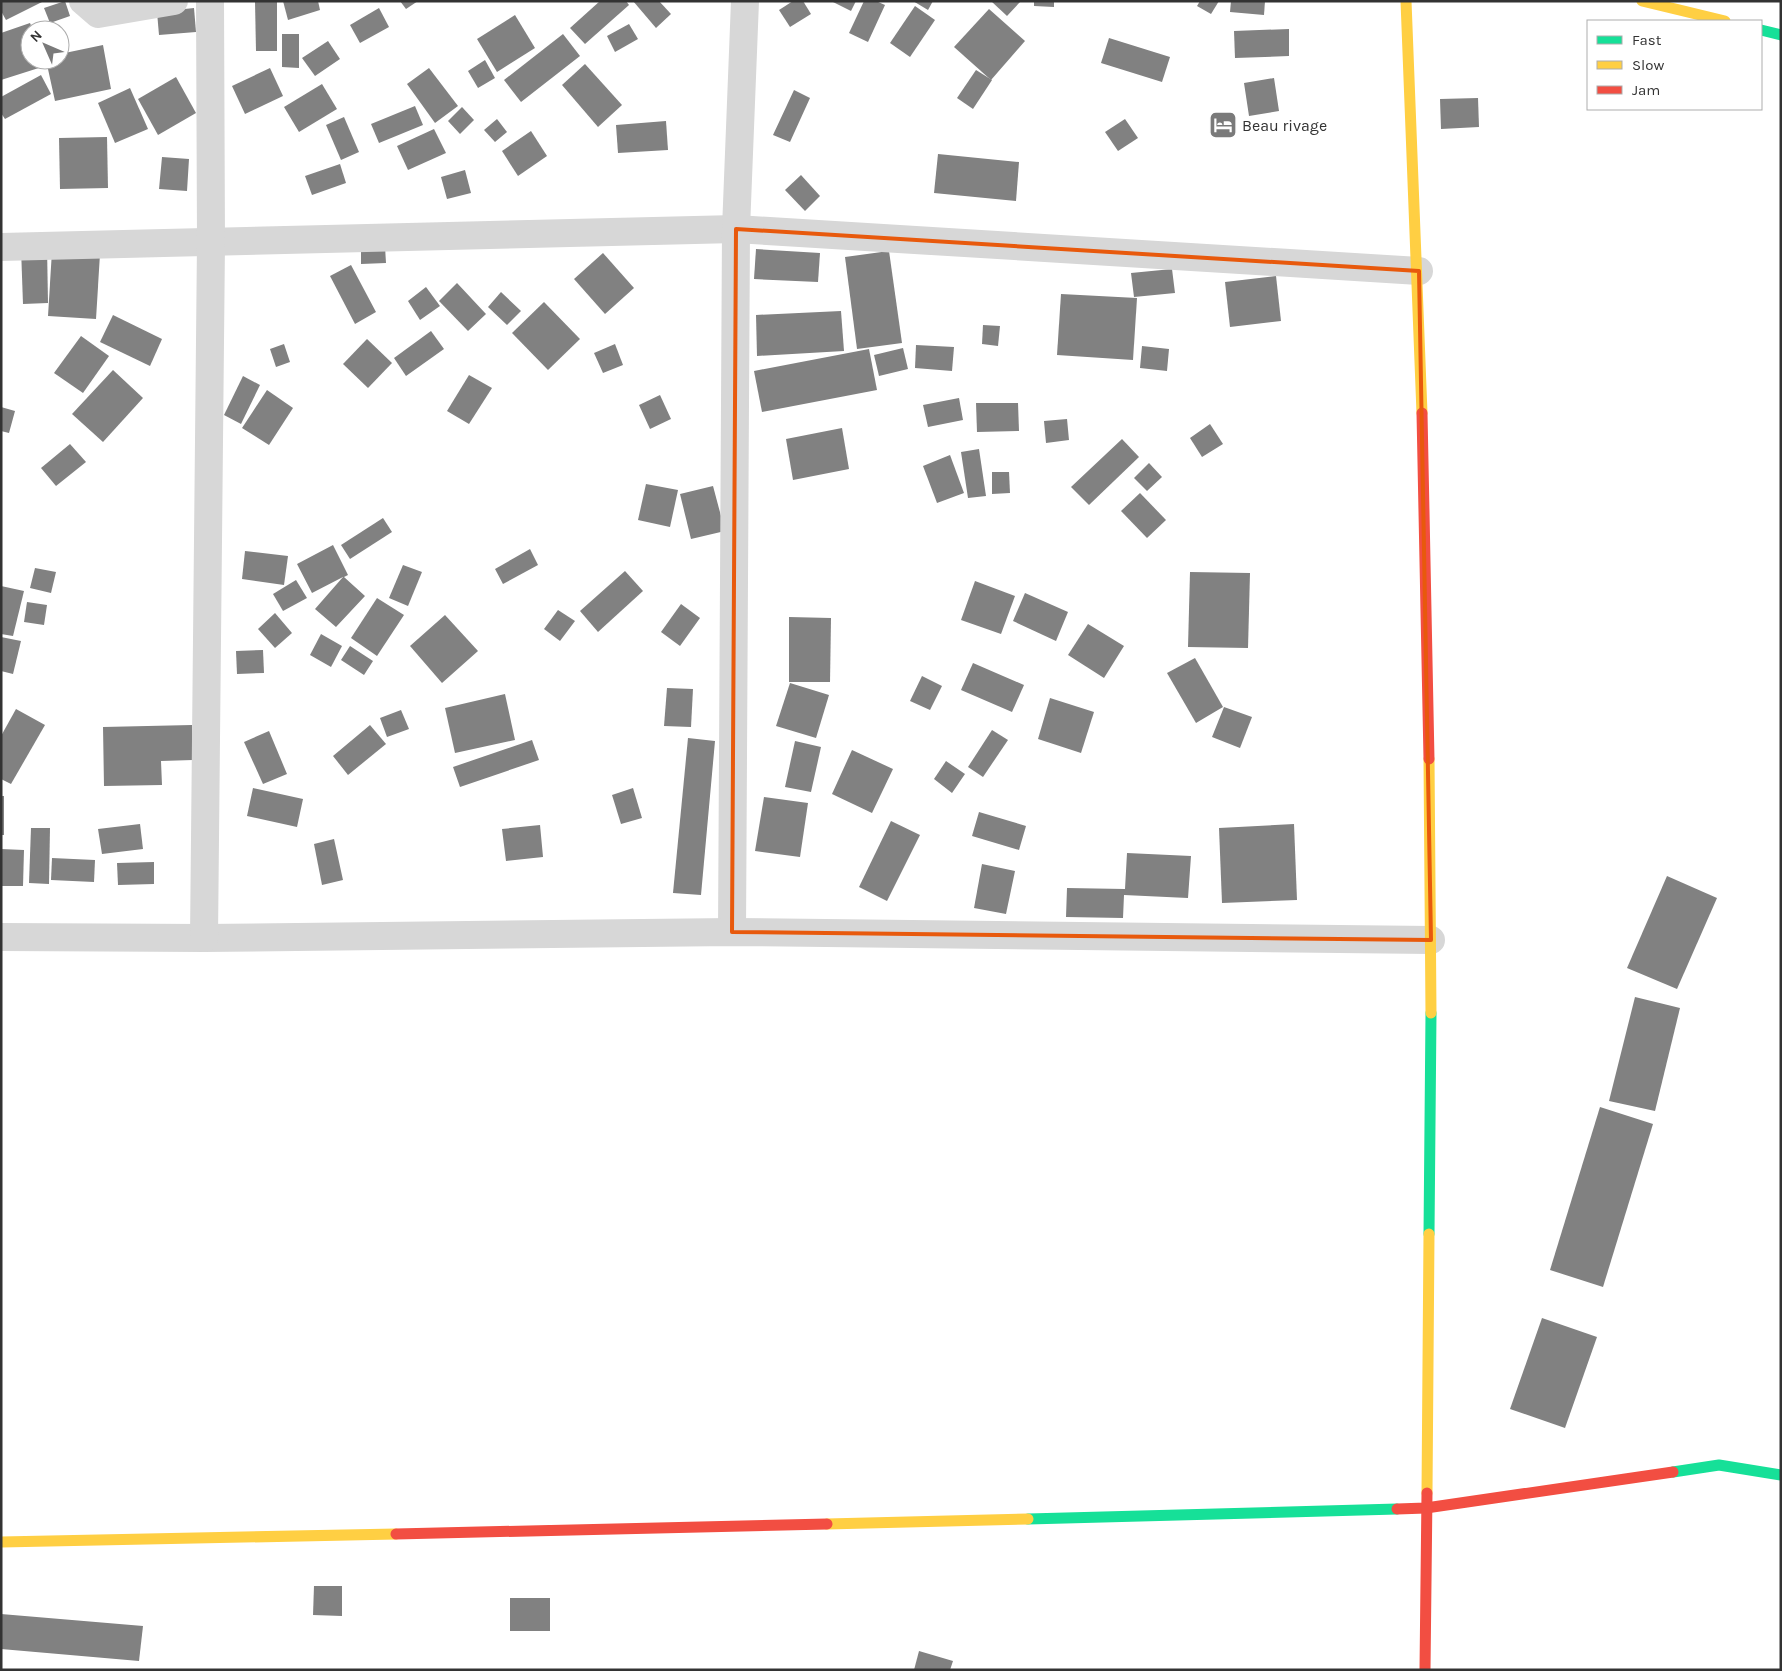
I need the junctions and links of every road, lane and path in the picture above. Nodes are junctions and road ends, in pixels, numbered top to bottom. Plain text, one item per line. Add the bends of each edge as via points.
1 (83, 1) edge
2 (174, 1) edge
3 (210, 1) edge
4 (745, 1) edge
5 (1406, 1) edge
6 (1644, 1) edge
7 (1721, 20) edge
8 (1762, 30) edge
9 (1781, 35) edge
10 (736, 229) junction
11 (212, 242) junction
12 (1, 247) edge
13 (1419, 271) junction
14 (732, 932) junction
15 (1, 937) edge
16 (204, 938) junction
17 (1431, 940) junction
18 (1781, 1475) edge
19 (1426, 1508) junction
20 (1, 1542) edge
21 (1425, 1670) edge

1 - 2 street via 98,14
3 - 11 street
4 - 10 street
5 - 13 street
6 - 7 street
8 - 9 street
10 - 11 street
10 - 13 street
10 - 14 street
11 - 12 street
11 - 16 street
13 - 17 street via 1425,463
14 - 16 street
14 - 17 street
15 - 16 street
17 - 19 street
18 - 19 street via 1719,1465
19 - 20 street via 567,1531
19 - 21 street

